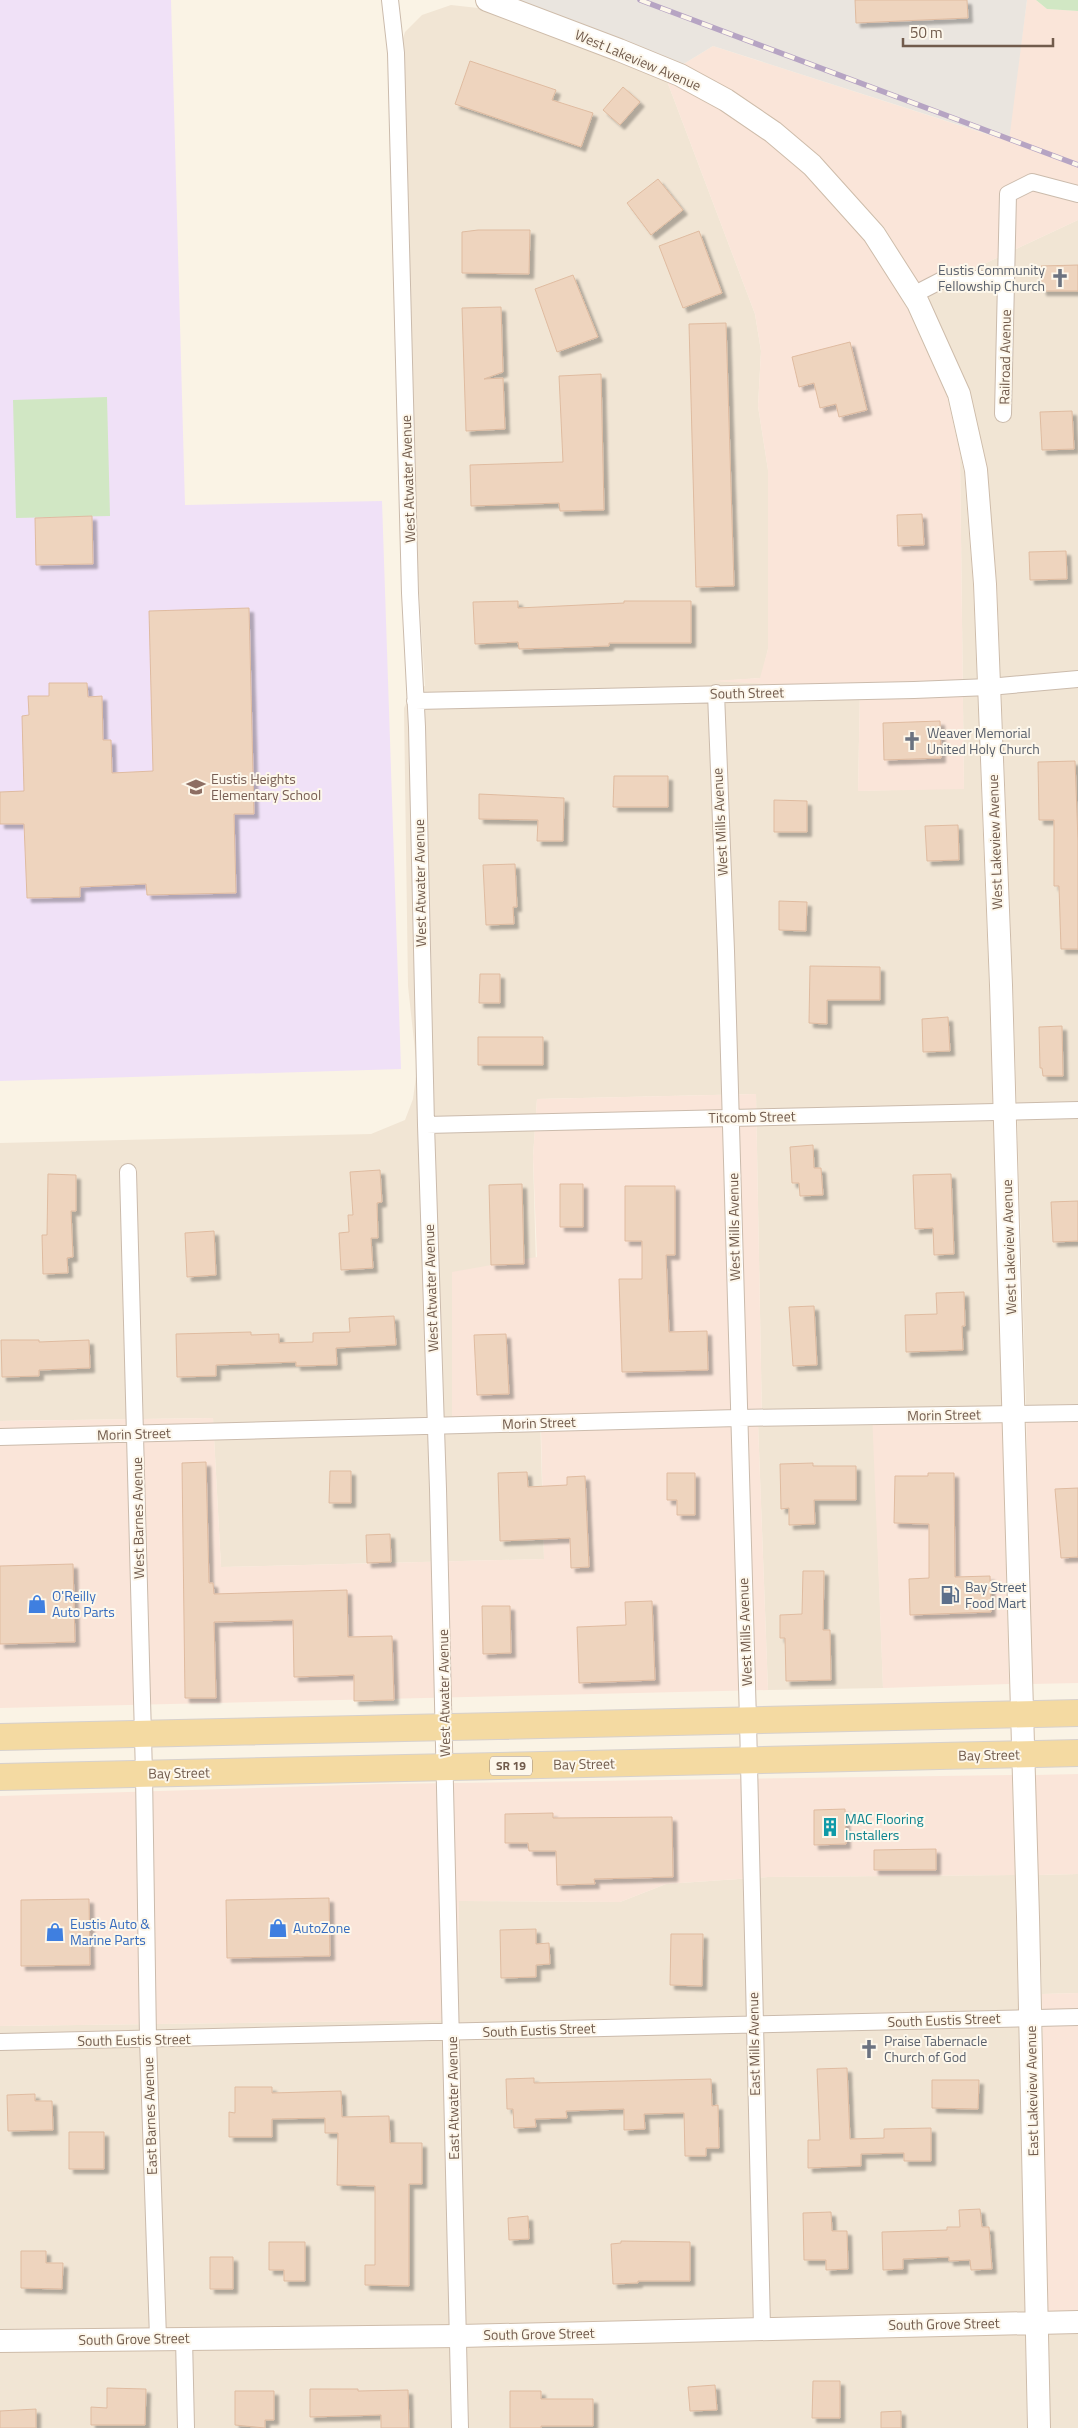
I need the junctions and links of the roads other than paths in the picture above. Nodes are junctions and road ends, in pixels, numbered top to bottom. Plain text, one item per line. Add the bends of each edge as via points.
1 (390, 0) edge
2 (486, 0) edge
3 (1078, 194) edge
4 (1006, 279) junction
5 (913, 295) junction
6 (1003, 414) dead end
7 (1078, 679) edge
8 (989, 687) junction
9 (716, 693) junction
10 (415, 701) junction
11 (1078, 1110) edge
12 (1005, 1112) junction
13 (731, 1117) junction
14 (426, 1125) junction
15 (128, 1172) dead end
16 (1078, 1413) edge
17 (1014, 1414) junction
18 (738, 1418) junction
19 (435, 1426) junction
20 (136, 1434) junction
21 (0, 1437) edge
22 (1078, 1713) edge
23 (1022, 1714) junction
24 (748, 1720) junction
25 (445, 1727) junction
26 (143, 1734) junction
27 (0, 1737) edge
28 (1078, 1753) edge
29 (1023, 1754) junction
30 (749, 1760) junction
31 (446, 1767) junction
32 (144, 1774) junction
33 (0, 1777) edge
34 (1030, 2017) junction
35 (1078, 2017) edge
36 (754, 2025) junction
37 (452, 2033) junction
38 (148, 2039) junction
39 (0, 2042) edge
40 (1078, 2322) edge
41 (1037, 2323) junction
42 (762, 2328) junction
43 (460, 2336) junction
44 (158, 2338) junction
45 (184, 2338) junction
46 (0, 2340) edge
47 (186, 2428) edge
48 (460, 2428) edge
49 (1039, 2428) edge

1 - 10 street, West Atwater Avenue via 396,53
2 - 5 street, West Lakeview Avenue via 680,75 765,126 812,165 874,234
3 - 4 street, Railroad Avenue via 1032,182 1008,194
4 - 5 street via 944,279
4 - 6 street, Railroad Avenue
5 - 8 street, West Lakeview Avenue via 958,394 976,470
7 - 8 street, South Street
8 - 9 street, South Street
8 - 12 street, West Lakeview Avenue
9 - 10 street, South Street
9 - 13 street, West Mills Avenue
10 - 14 street, West Atwater Avenue
11 - 12 street, Titcomb Street
12 - 13 street, Titcomb Street
12 - 17 street, West Lakeview Avenue
13 - 14 street, Titcomb Street
13 - 18 street, West Mills Avenue
14 - 19 street, West Atwater Avenue
15 - 20 street, West Barnes Avenue
16 - 17 street, Morin Street
17 - 18 street, Morin Street
17 - 23 street, West Lakeview Avenue
18 - 19 street, Morin Street
18 - 24 street, West Mills Avenue
19 - 20 street, Morin Street
19 - 25 street, West Atwater Avenue
20 - 21 street, Morin Street
20 - 26 street, West Barnes Avenue
22 - 23 main road
23 - 24 main road
23 - 29 street, West Lakeview Avenue
24 - 25 main road
24 - 30 street, West Mills Avenue
25 - 26 main road
25 - 31 street, West Atwater Avenue
26 - 27 main road
26 - 32 street, West Barnes Avenue
28 - 29 main road, Bay Street / SR 19
29 - 30 main road, Bay Street / SR 19
29 - 34 street, East Lakeview Avenue
30 - 31 main road, Bay Street / SR 19
30 - 36 street, East Mills Avenue
31 - 32 main road, Bay Street / SR 19
31 - 37 street, East Atwater Avenue
32 - 33 main road, Bay Street / SR 19
32 - 38 street, East Barnes Avenue
34 - 35 street, South Eustis Street
34 - 36 street, South Eustis Street
34 - 41 street, East Lakeview Avenue
36 - 37 street, South Eustis Street
36 - 42 street, East Mills Avenue
37 - 38 street, South Eustis Street
37 - 43 street, East Atwater Avenue
38 - 39 street, South Eustis Street
38 - 44 street, East Barnes Avenue
40 - 41 street, South Grove Street
41 - 42 street, South Grove Street
41 - 49 street, East Lakeview Avenue
42 - 43 street, South Grove Street
43 - 45 street, South Grove Street
43 - 48 street, East Atwater Avenue
44 - 45 street, South Grove Street
44 - 46 street, South Grove Street
45 - 47 street

